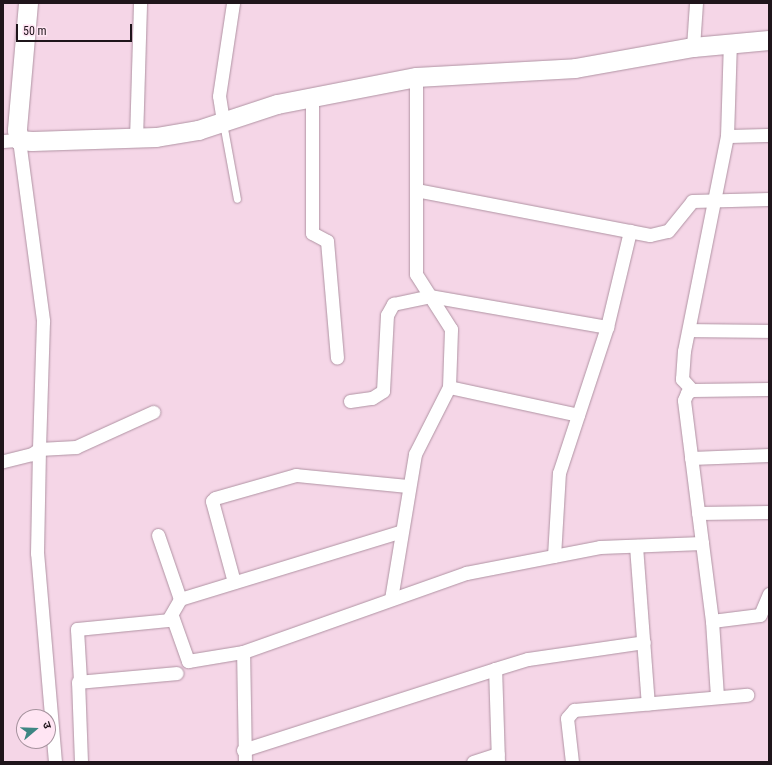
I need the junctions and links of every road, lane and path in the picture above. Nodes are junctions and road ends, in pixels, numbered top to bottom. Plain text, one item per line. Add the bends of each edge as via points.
1 (28, 3) edge
2 (140, 3) edge
3 (233, 3) edge
4 (696, 3) edge
5 (769, 40) edge
6 (730, 43) junction
7 (693, 47) junction
8 (416, 77) junction
9 (312, 97) junction
10 (223, 121) junction
11 (727, 136) junction
12 (769, 136) edge
13 (136, 139) junction
14 (11, 141) edge
15 (416, 190) junction
16 (237, 199) dead end
17 (769, 199) edge
18 (715, 201) junction
19 (630, 231) junction
20 (430, 296) junction
21 (607, 327) junction
22 (689, 330) junction
23 (769, 331) edge
24 (337, 358) dead end
25 (449, 387) junction
26 (769, 389) edge
27 (692, 390) junction
28 (350, 400) dead end
29 (153, 412) dead end
30 (578, 415) junction
31 (39, 448) junction
32 (769, 455) edge
33 (691, 458) junction
34 (3, 461) edge
35 (408, 486) junction
36 (769, 512) edge
37 (698, 513) junction
38 (399, 532) junction
39 (158, 535) dead end
40 (702, 543) junction
41 (636, 546) junction
42 (554, 556) junction
43 (234, 582) junction
44 (769, 594) edge
45 (180, 599) junction
46 (391, 599) junction
47 (172, 616) junction
48 (765, 618) edge
49 (712, 621) junction
50 (644, 642) junction
51 (243, 652) junction
52 (495, 669) junction
53 (177, 673) dead end
54 (80, 680) junction
55 (748, 695) dead end
56 (717, 697) junction
57 (648, 704) junction
58 (244, 756) edge
59 (498, 758) edge
60 (55, 762) edge
61 (81, 762) edge
62 (473, 762) edge
63 (572, 762) edge

1 - 14 street
2 - 13 street
3 - 10 street via 219,96
4 - 7 street
5 - 6 street
6 - 7 street
6 - 11 street
7 - 8 street via 575,68
8 - 9 street
8 - 15 street
9 - 10 street
9 - 24 street via 312,233 327,240
10 - 13 street via 198,130
10 - 16 lane
11 - 12 street
11 - 18 street
13 - 14 street
14 - 31 street via 43,321
15 - 19 street
15 - 20 street via 416,274
17 - 18 street
18 - 19 street via 688,203 668,231 661,234
18 - 22 street
19 - 21 street
20 - 21 street
20 - 25 street via 451,329
20 - 28 street via 388,308 383,391 372,398
21 - 30 street
22 - 23 street
22 - 27 street via 682,379
25 - 30 street
25 - 35 street via 415,454
26 - 27 street
27 - 33 street via 684,400
29 - 31 street via 82,445
30 - 42 street via 559,473
31 - 34 street via 32,454
31 - 60 street via 37,553
32 - 33 street
33 - 37 street
35 - 38 street
35 - 43 street via 296,474 215,498 212,501
36 - 37 street
37 - 40 street
38 - 43 street
38 - 46 street
39 - 45 street
40 - 41 street
40 - 49 street
41 - 42 street
41 - 50 street
42 - 46 street via 466,573
43 - 45 street
44 - 48 street
45 - 47 street
46 - 51 street
47 - 51 street via 188,661
47 - 54 street via 164,621 77,629
48 - 49 street
49 - 56 street
50 - 52 street via 528,659
50 - 57 street
51 - 58 street
52 - 58 street
52 - 59 street
53 - 54 street
54 - 61 street via 77,684
55 - 56 street
56 - 57 street
57 - 63 street via 570,713 568,718
59 - 62 street

